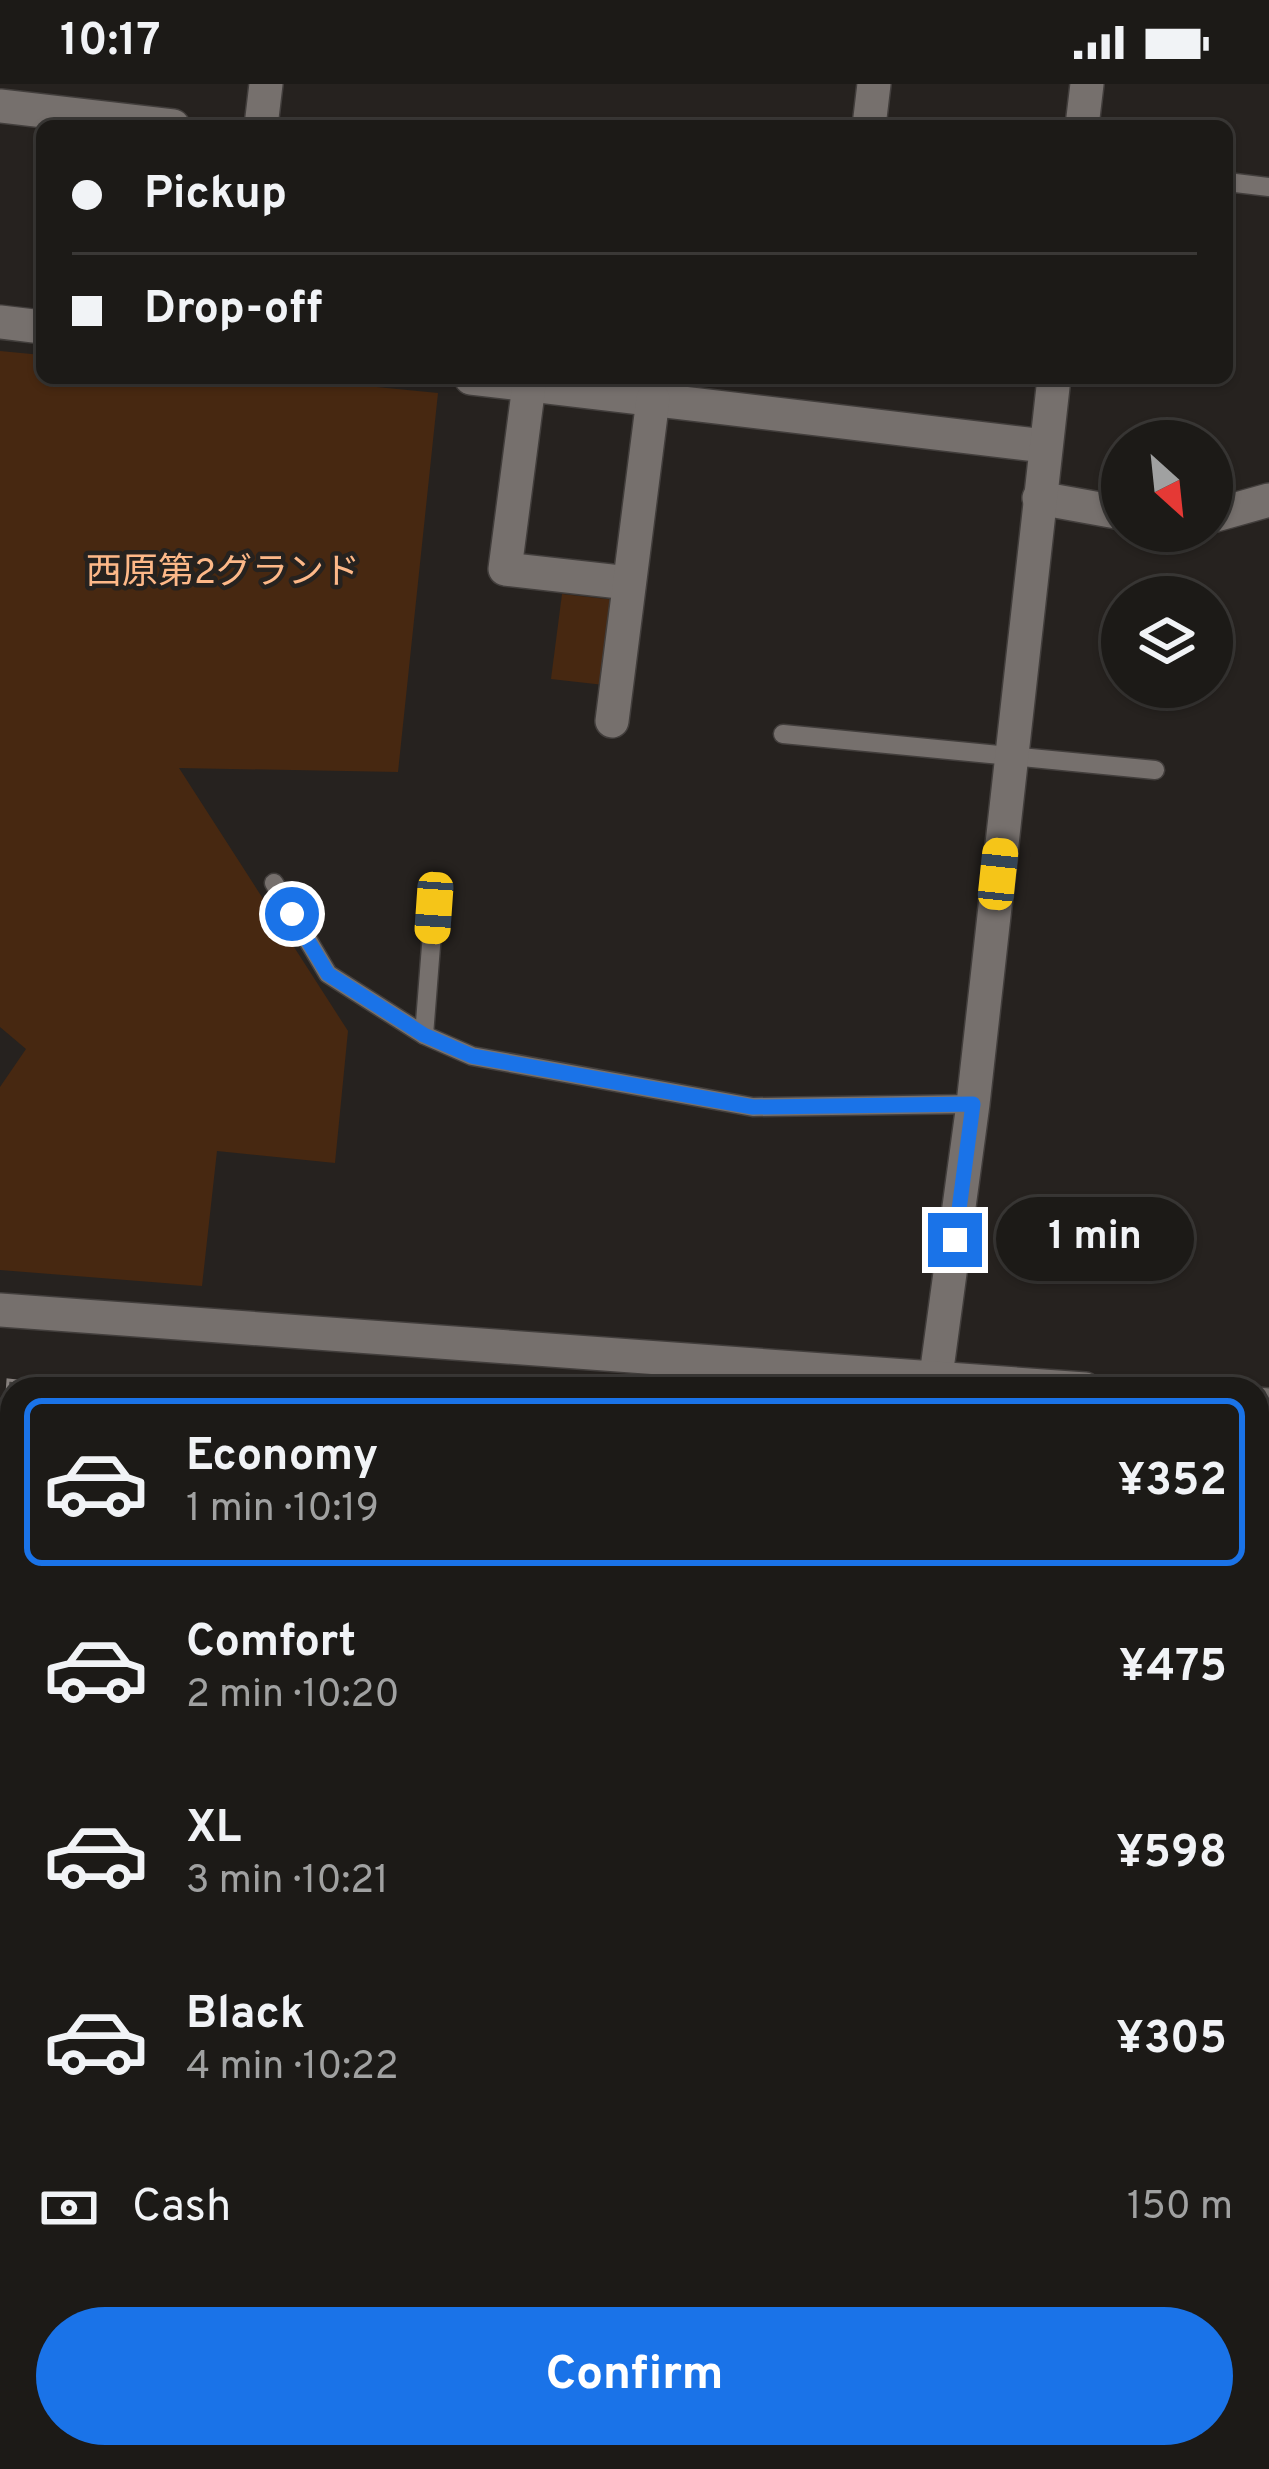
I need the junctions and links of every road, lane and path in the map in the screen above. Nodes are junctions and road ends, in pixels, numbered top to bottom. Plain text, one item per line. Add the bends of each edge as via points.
1 (266, 84) edge
2 (874, 84) edge
3 (1087, 84) edge
4 (0, 106) edge
5 (121, 120) edge
6 (262, 120) edge
7 (870, 120) edge
8 (1083, 120) edge
9 (1233, 183) edge
10 (1269, 187) edge
11 (0, 322) edge
12 (36, 326) edge
13 (521, 384) edge
14 (1053, 384) edge
15 (529, 385) junction
16 (653, 399) junction
17 (1045, 446) junction
18 (1039, 498) junction
19 (1269, 500) edge
20 (1101, 509) edge
21 (1233, 509) edge
22 (629, 583) junction
23 (612, 721) dead end
24 (783, 734) dead end
25 (1011, 754) junction
26 (1155, 770) dead end
27 (274, 883) dead end
28 (434, 908) dead end
29 (424, 1035) junction
30 (973, 1104) junction
31 (0, 1310) edge
32 (936, 1376) junction
33 (947, 1377) edge

1 - 6 street
2 - 7 street
3 - 8 street
4 - 5 street
9 - 10 lane
11 - 12 street
13 - 15 street
14 - 17 street
15 - 16 street
15 - 22 street via 505,569
16 - 17 street
16 - 22 street
17 - 18 street
18 - 20 street
18 - 25 street
19 - 21 street
22 - 23 street
24 - 25 lane
25 - 26 lane
25 - 30 street
27 - 29 lane via 328,974
28 - 29 lane
29 - 30 lane via 472,1056 753,1107
30 - 32 street
31 - 32 street
32 - 33 street

